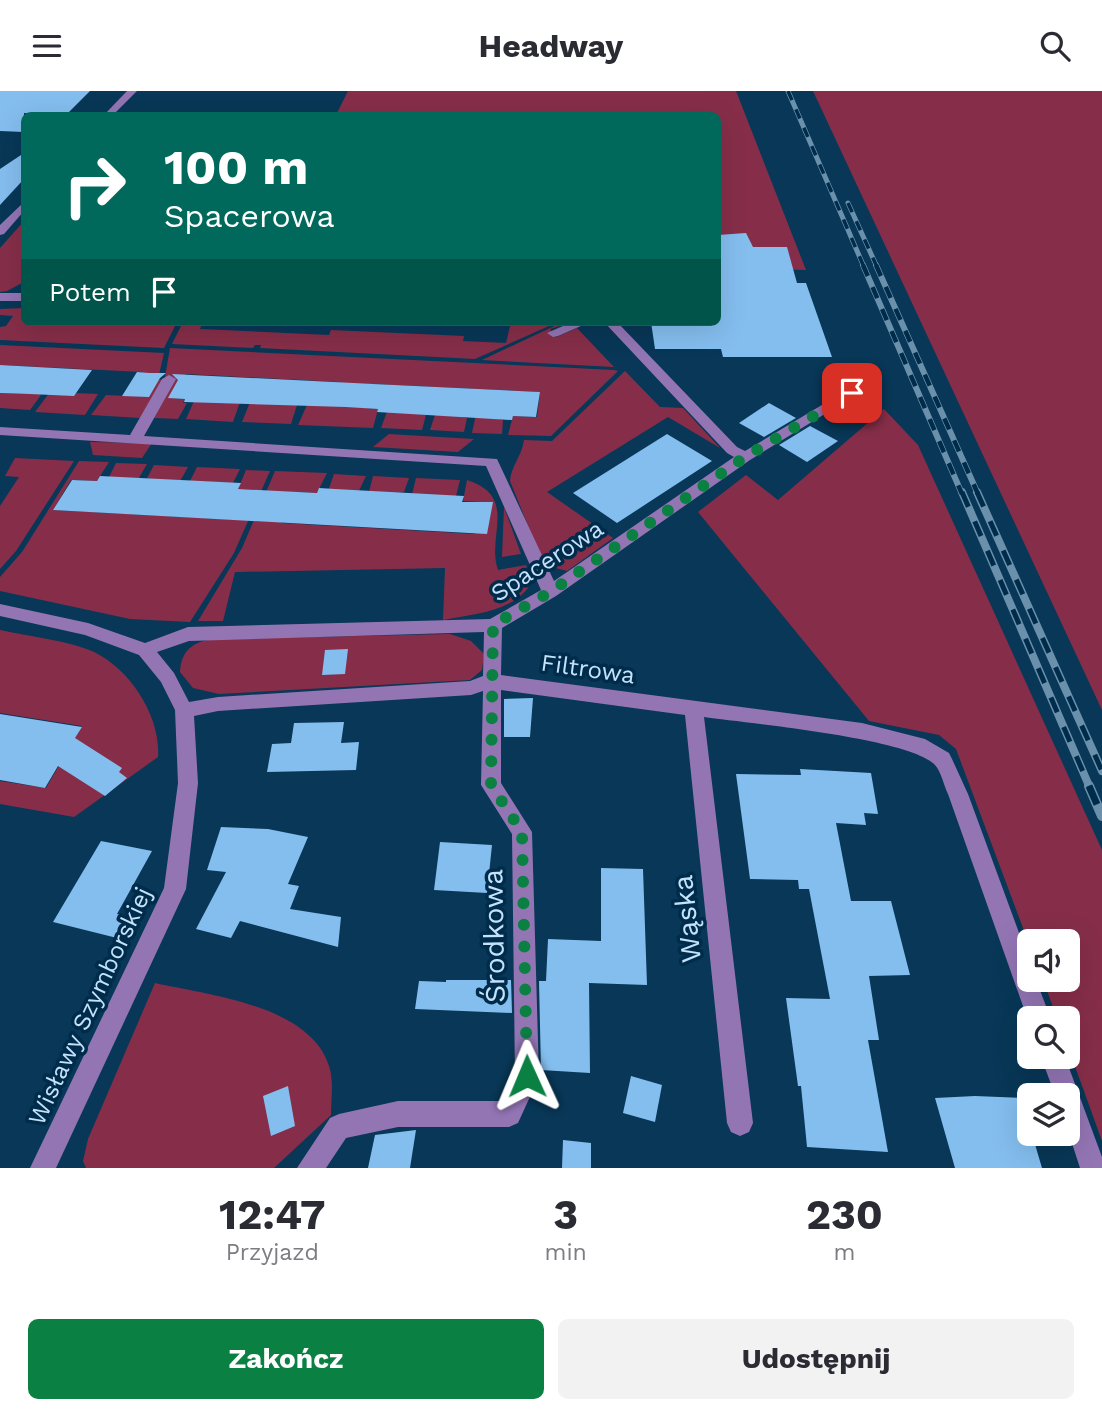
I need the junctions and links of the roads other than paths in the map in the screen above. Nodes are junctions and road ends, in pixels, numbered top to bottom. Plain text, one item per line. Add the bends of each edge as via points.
1 (132, 91) edge
2 (111, 112) edge
3 (21, 208) edge
4 (0, 232) edge
5 (0, 297) edge
6 (21, 297) edge
7 (573, 326) edge
8 (614, 326) edge
9 (553, 333) dead end
10 (169, 379) dead end
11 (852, 393) dead end
12 (0, 431) edge
13 (135, 438) junction
14 (745, 457) junction
15 (550, 592) junction
16 (0, 610) edge
17 (493, 625) junction
18 (145, 650) junction
19 (491, 681) junction
20 (694, 708) junction
21 (184, 710) junction
22 (1034, 1006) edge
23 (740, 1123) dead end
24 (1080, 1132) edge
25 (43, 1168) edge
26 (310, 1168) edge
27 (1093, 1168) edge

1 - 2 street
3 - 4 street
5 - 6 street
7 - 9 street
8 - 14 street via 732,450
10 - 13 street
11 - 14 street, Spacerowa
12 - 13 street
13 - 15 street via 492,462
14 - 15 street, Spacerowa
15 - 17 street, Spacerowa
16 - 18 street via 88,629
17 - 18 street, Spacerowa via 188,634
17 - 19 street, Środkowa
18 - 21 street, Wisławy Szymborskiej via 168,678
19 - 20 street, Filtrowa
19 - 21 street, Filtrowa via 471,688
19 - 26 street, Środkowa via 491,785 522,832 527,1076 509,1114 398,1114 339,1127
20 - 22 street, Filtrowa via 862,731 918,745 942,759
20 - 23 street, Wąska
21 - 25 street, Wisławy Szymborskiej via 188,783 175,889
24 - 27 street

